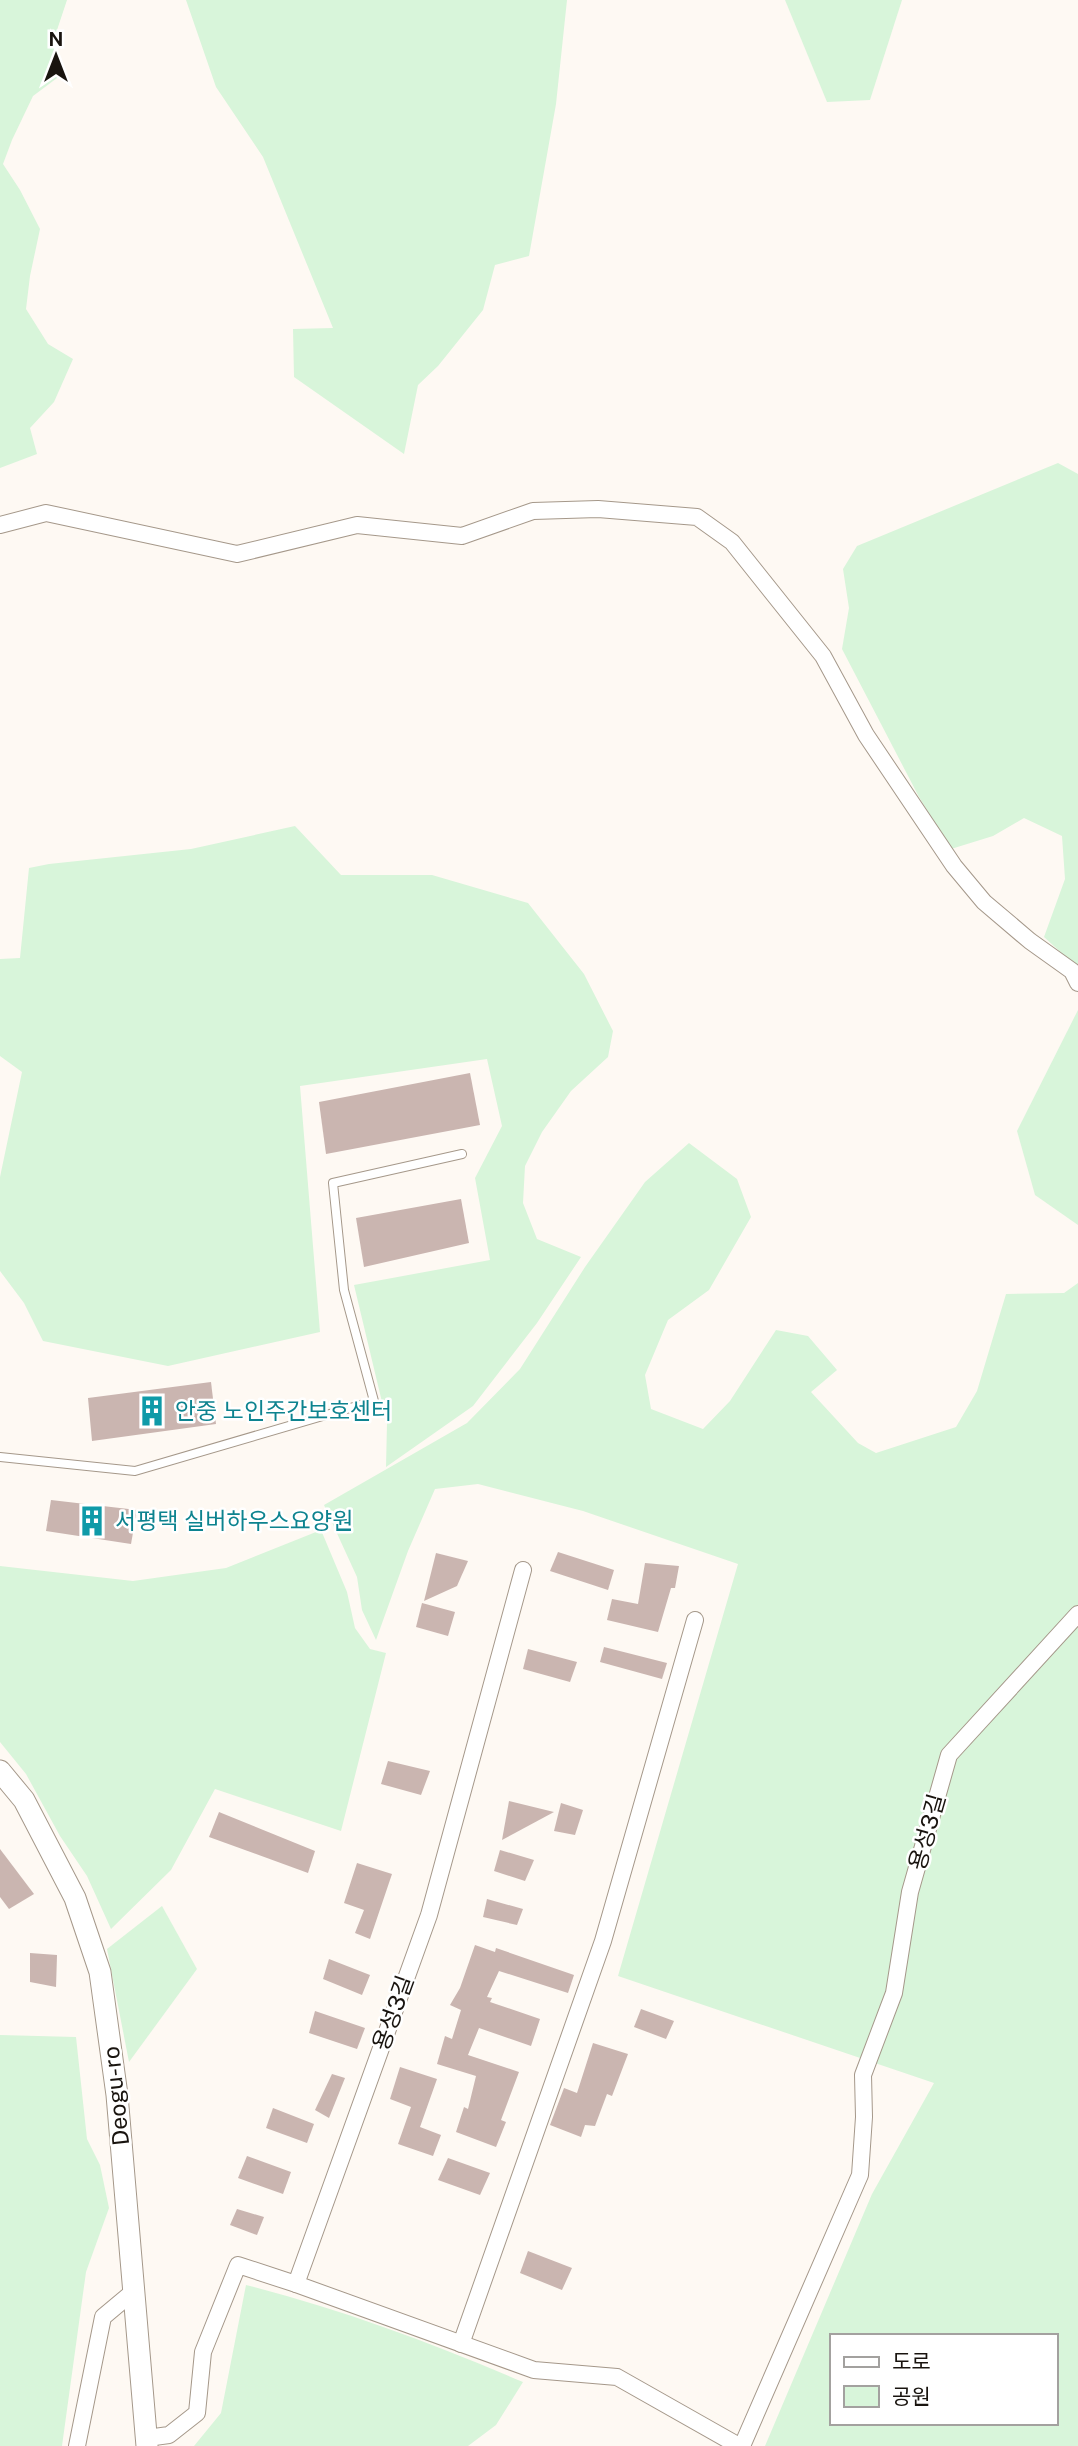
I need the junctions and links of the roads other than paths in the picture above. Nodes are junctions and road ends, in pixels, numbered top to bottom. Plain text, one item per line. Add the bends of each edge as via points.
1 (0, 525) edge
2 (1078, 983) edge
3 (462, 1154) dead end
4 (0, 1457) edge
5 (523, 1570) dead end
6 (1078, 1614) edge
7 (695, 1620) dead end
8 (0, 1771) edge
9 (296, 2284) junction
10 (134, 2291) junction
11 (461, 2344) junction
12 (147, 2442) edge
13 (77, 2446) edge
14 (741, 2446) edge

1 - 2 street via 46,513 237,554 357,525 462,536 533,511 598,509 697,517 732,542 823,656 866,735 954,866 984,902 1072,971
3 - 4 lane via 333,1183 344,1290 374,1401 135,1471
5 - 9 street, 용성3길 via 429,1915
6 - 14 street, 용성3길 via 949,1755 910,1892 894,1993 863,2075 860,2175
7 - 11 street via 603,1941
8 - 10 street, Deogu-ro via 24,1800 75,1898 100,1972 117,2095
9 - 11 street, 용성3길
9 - 12 street via 238,2265 203,2352 197,2413 169,2435
10 - 12 street, Deogu-ro
10 - 13 street via 103,2317
11 - 14 street, 용성3길 via 534,2370 617,2377

